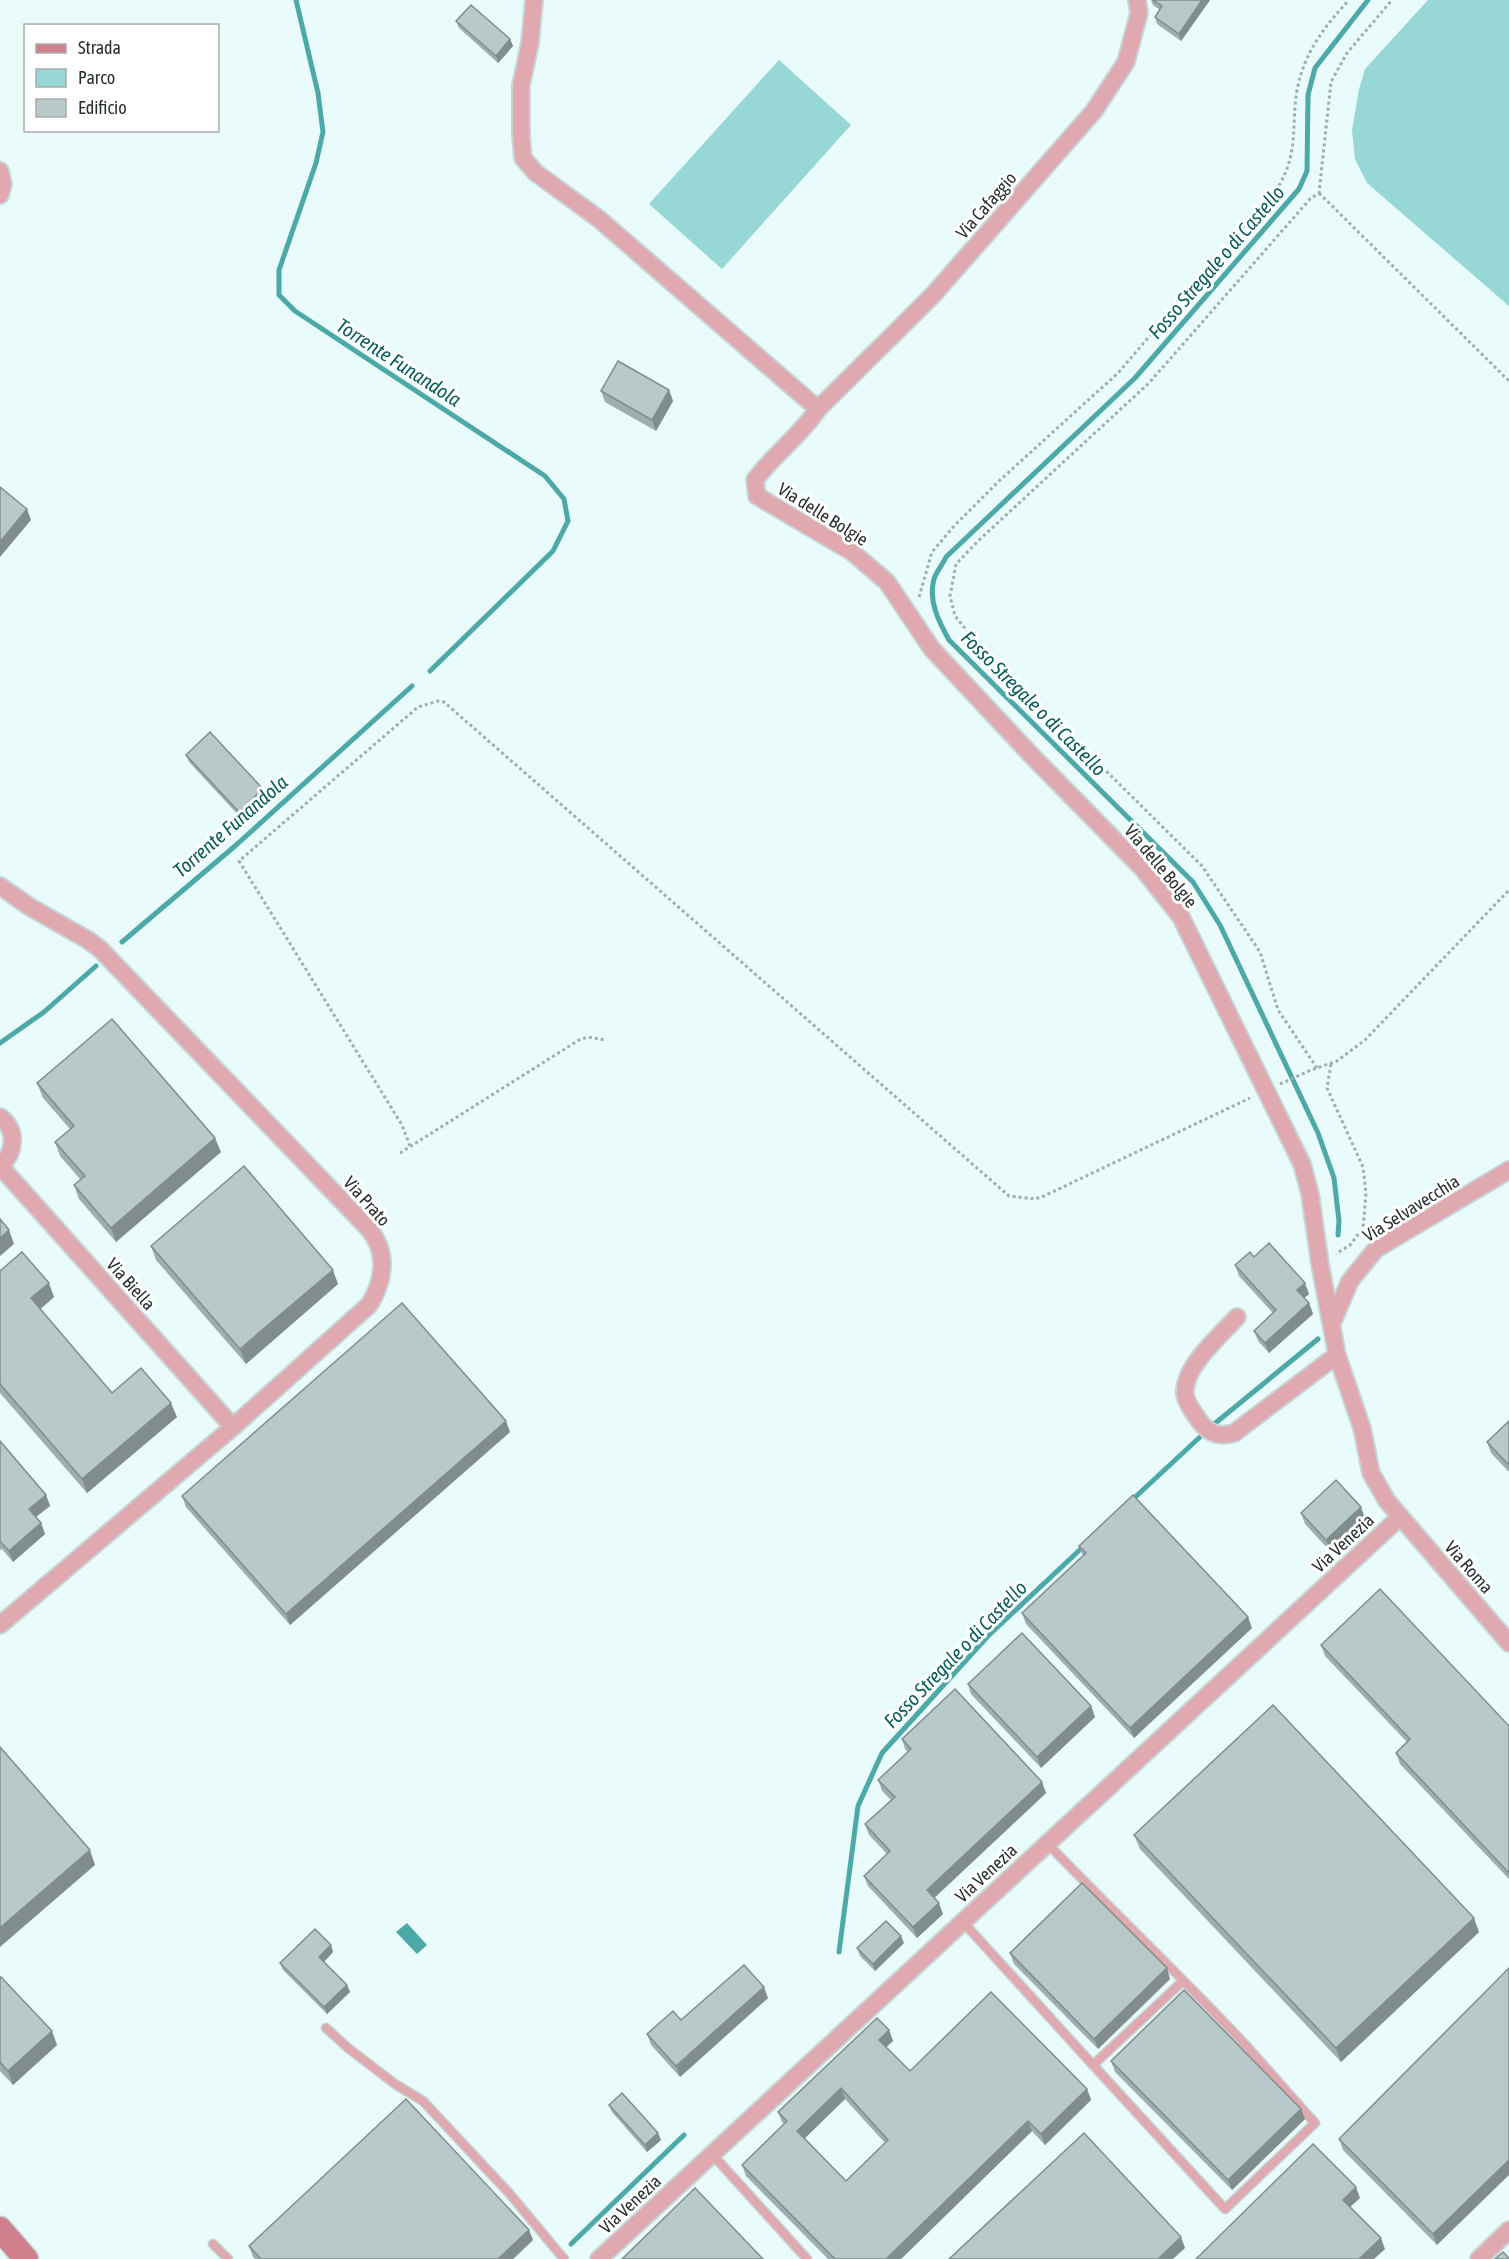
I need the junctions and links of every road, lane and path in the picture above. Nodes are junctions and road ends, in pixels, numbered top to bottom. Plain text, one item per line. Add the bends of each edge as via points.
1 (534, 0) edge
2 (1137, 0) edge
3 (1349, 0) edge
4 (1392, 0) edge
5 (0, 171) edge
6 (1319, 193) junction
7 (0, 195) edge
8 (1509, 381) edge
9 (818, 409) junction
10 (921, 632) junction
11 (0, 886) edge
12 (1509, 890) edge
13 (606, 1040) dead end
14 (1331, 1064) junction
15 (1317, 1068) junction
16 (1270, 1089) junction
17 (0, 1117) edge
18 (410, 1146) junction
19 (400, 1153) dead end
20 (0, 1167) edge
21 (1509, 1170) edge
22 (1350, 1245) dead end
23 (1237, 1317) dead end
24 (1332, 1324) junction
25 (1337, 1355) junction
26 (233, 1427) junction
27 (1400, 1517) junction
28 (0, 1625) edge
29 (1509, 1643) edge
30 (1047, 1843) junction
31 (963, 1922) junction
32 (1183, 1981) junction
33 (326, 2028) dead end
34 (1093, 2065) junction
35 (712, 2154) junction
36 (0, 2229) edge
37 (1509, 2230) edge
38 (213, 2244) dead end
39 (26, 2259) edge
40 (228, 2259) edge
41 (564, 2259) edge
42 (599, 2259) edge
43 (807, 2259) edge
44 (1479, 2259) edge

1 - 9 street via 521,85 523,158 536,173 599,219
2 - 9 street, Via Cafaggio via 1139,13 1126,62 1094,111 933,296
3 - 10 path via 1305,59 1297,91 1290,166 1280,184 1118,374 999,481 932,552 918,595
4 - 6 path via 1347,53 1331,82
5 - 7 street
6 - 8 path
6 - 15 path via 1149,383 956,564 950,596 955,616 976,642 1202,866 1260,952 1278,1010
9 - 10 street, Via delle Bolgie via 755,480 757,496 852,552 887,582
10 - 16 street, Via delle Bolgie via 932,649 1034,758 1143,869 1181,917
11 - 26 street, Via Prato via 100,949 368,1228 381,1248 381,1279 369,1305
12 - 14 path via 1365,1040
13 - 18 path via 588,1036 579,1040
14 - 15 path
14 - 22 path via 1327,1088 1362,1167 1366,1193 1363,1228
15 - 16 path
16 - 18 path via 1044,1196 1009,1196 444,702 438,701 418,707 239,861 402,1125
16 - 24 street, Via delle Bolgie via 1302,1164 1310,1194
17 - 20 street, Via Biella via 13,1138 8,1159
18 - 19 path
20 - 26 street, Via Biella
21 - 24 street, Via Selvavecchia via 1376,1249 1350,1281
23 - 25 street via 1194,1366 1186,1387 1188,1402 1212,1433 1225,1435 1240,1429
24 - 25 street, Via delle Bolgie
25 - 27 street, Via Roma via 1362,1428 1371,1473
26 - 28 street, Via Prato
27 - 29 street, Via Roma
27 - 30 street, Via Venezia
30 - 31 street, Via Venezia
30 - 32 lane
31 - 34 lane
31 - 35 street, Via Venezia
32 - 34 lane
32 - 34 lane via 1315,2123 1225,2210
33 - 41 lane via 395,2084 423,2101
35 - 42 street, Via Venezia
35 - 43 lane
36 - 39 street
37 - 44 street
38 - 40 lane

